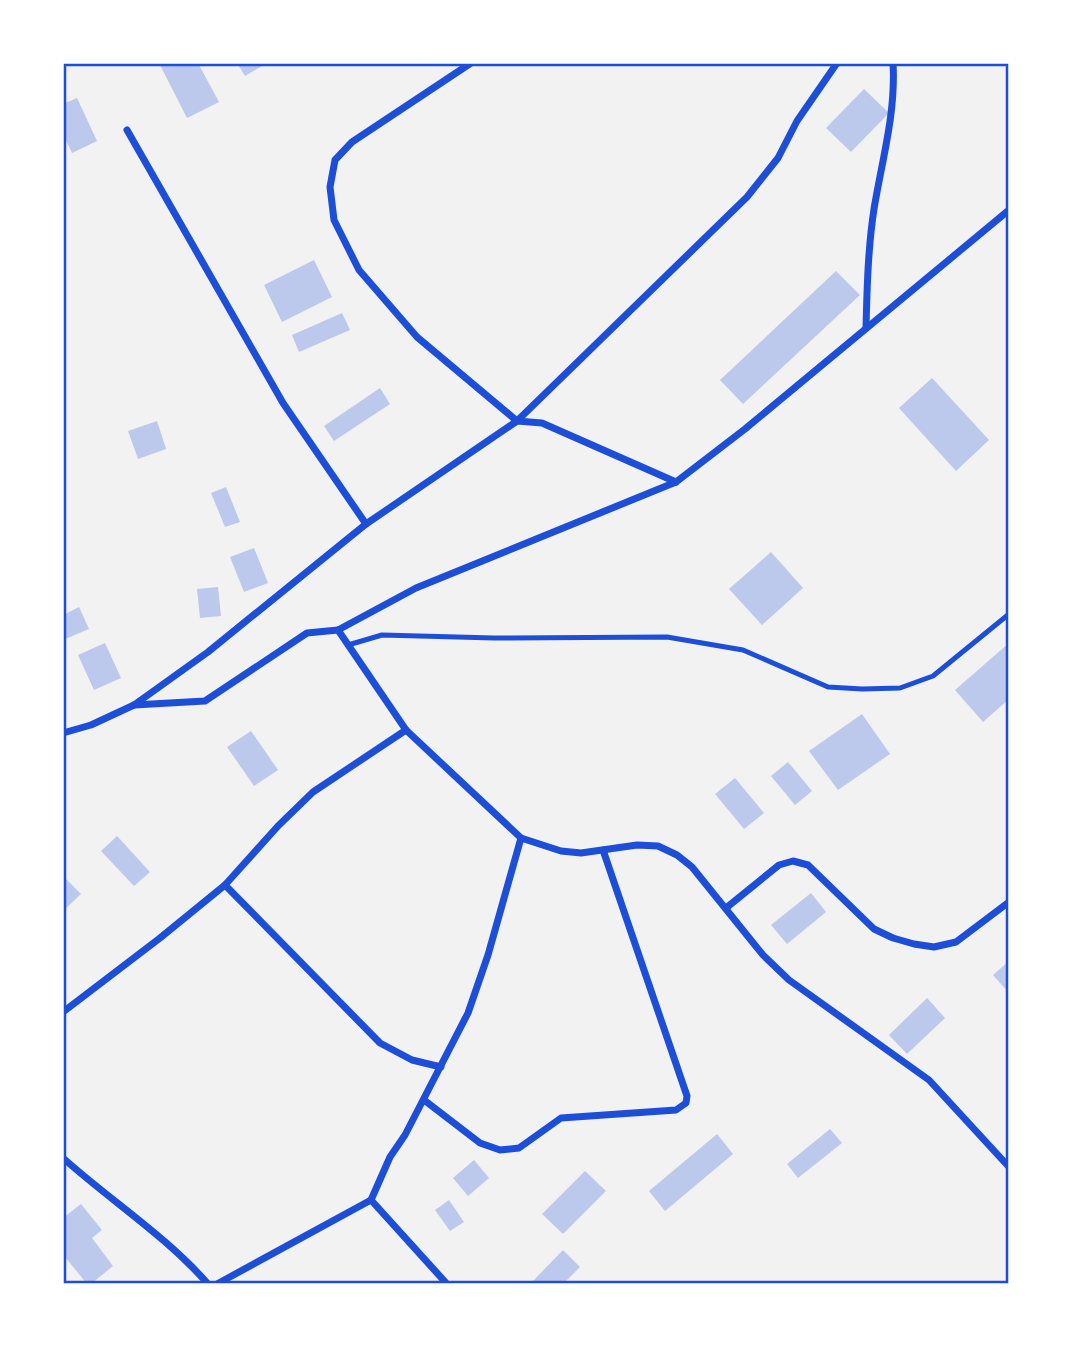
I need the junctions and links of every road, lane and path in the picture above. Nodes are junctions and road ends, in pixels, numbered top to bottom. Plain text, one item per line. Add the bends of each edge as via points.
1 (471, 63) edge
2 (837, 63) edge
3 (893, 63) edge
4 (127, 130) dead end
5 (1009, 210) edge
6 (866, 328) junction
7 (517, 421) junction
8 (676, 482) junction
9 (366, 524) junction
10 (1009, 614) edge
11 (338, 630) junction
12 (348, 645) junction
13 (134, 705) junction
14 (406, 730) junction
15 (63, 733) edge
16 (521, 838) junction
17 (603, 850) junction
18 (225, 885) junction
19 (1009, 902) edge
20 (726, 908) junction
21 (63, 1012) edge
22 (441, 1067) junction
23 (424, 1100) junction
24 (63, 1158) edge
25 (1009, 1167) edge
26 (371, 1200) junction
27 (208, 1284) edge
28 (216, 1284) edge
29 (447, 1284) edge

1 - 7 street via 352,142 335,160 330,187 334,220 359,271 418,337
2 - 7 street via 778,158 747,197
3 - 6 street via 889,133 868,253
4 - 9 street via 283,402
5 - 6 street
6 - 8 street
7 - 8 street via 542,423
7 - 9 street
8 - 11 street via 416,588
9 - 13 street via 208,652
10 - 12 lane via 933,677 900,688 828,687 743,650 667,637 382,635
11 - 12 street
11 - 13 street via 307,633 205,701
12 - 14 street
13 - 15 street
14 - 16 street
14 - 18 street via 313,792
16 - 17 street via 561,851
16 - 22 street via 468,1013
17 - 20 street via 658,846 692,867
17 - 23 street via 686,1103 676,1110 561,1118 519,1148 500,1150 480,1143
18 - 21 street
18 - 22 street via 380,1043 412,1060
19 - 20 street via 956,942 933,947 914,944 874,929 808,865 793,861 779,865
20 - 25 street via 789,980 929,1080
22 - 23 street
23 - 26 street
24 - 27 street via 185,1257
26 - 28 street
26 - 29 street

